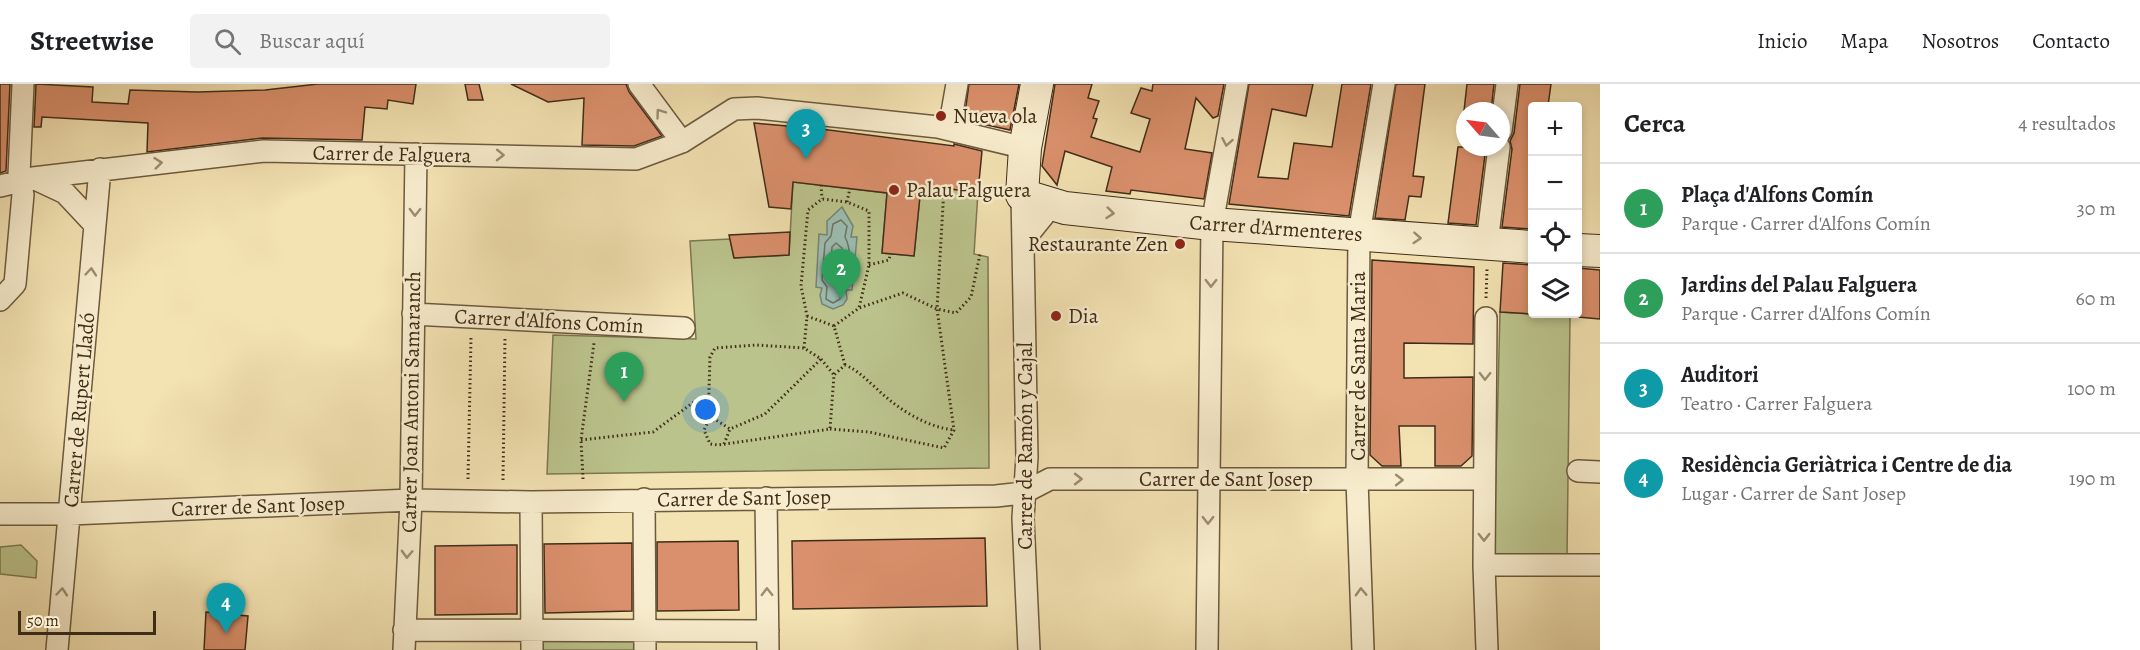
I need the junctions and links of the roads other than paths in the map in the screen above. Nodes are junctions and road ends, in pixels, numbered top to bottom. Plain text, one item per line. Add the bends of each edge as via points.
1 (23, 84) edge
2 (639, 84) edge
3 (957, 84) edge
4 (1037, 84) edge
5 (1237, 84) edge
6 (1384, 84) edge
7 (1507, 84) edge
8 (1505, 102) edge
9 (949, 129) junction
10 (682, 142) junction
11 (1024, 148) junction
12 (416, 154) junction
13 (1498, 156) edge
14 (100, 170) junction
15 (25, 183) junction
16 (0, 186) edge
17 (1022, 195) junction
18 (1053, 204) junction
19 (1212, 224) junction
20 (95, 225) junction
21 (1359, 234) junction
22 (1023, 241) junction
23 (1487, 243) junction
24 (1528, 247) edge
25 (1582, 250) edge
26 (1600, 251) edge
27 (0, 300) edge
28 (413, 314) junction
29 (1486, 318) road end
30 (684, 328) dead end
31 (1578, 471) dead end
32 (1600, 472) edge
33 (1209, 479) junction
34 (1484, 479) junction
35 (1357, 480) junction
36 (1023, 493) junction
37 (766, 498) junction
38 (644, 499) junction
39 (411, 500) junction
40 (531, 502) junction
41 (0, 514) edge
42 (69, 514) junction
43 (1484, 565) junction
44 (1600, 565) edge
45 (404, 640) edge
46 (532, 640) edge
47 (645, 640) edge
48 (768, 640) edge
49 (57, 650) edge
50 (1029, 650) edge
51 (1207, 650) edge
52 (1363, 650) edge
53 (1487, 650) edge

1 - 15 street
10 -> 2 street
3 - 9 street
4 - 11 street, Carrer de Ramón y Cajal
5 -> 19 street
6 - 21 street, Carrer de Santa Maria
7 - 8 street
9 - 10 street, Carrer de Falguera via 757,108 735,109
9 - 11 street, Carrer de Falguera
12 -> 10 street, Carrer de Falguera via 636,159
11 - 17 street, Carrer de Ramón y Cajal
14 -> 12 street, Carrer de Falguera via 264,151
12 -> 28 street, Carrer Joan Antoni Samaranch
13 - 23 street
14 - 15 street, Carrer de Falguera
14 - 20 street, Carrer de Rupert Lladó
15 - 16 street
15 - 20 street via 65,193
15 - 27 street via 15,284
17 - 18 street, Carrer d'Armenteres
17 - 22 street, Carrer de Ramón y Cajal
18 -> 19 street, Carrer d'Armenteres
18 - 22 street
19 - 21 street, Carrer d'Armenteres
19 -> 33 street
42 -> 20 street, Carrer de Rupert Lladó
21 -> 23 street, Carrer d'Armenteres
21 - 35 street, Carrer de Santa Maria
22 - 36 street, Carrer de Ramón y Cajal via 1027,457
23 - 24 street, Carrer d'Armenteres
25 - 26 street
28 - 30 street, Carrer d'Alfons Comín
28 - 39 street, Carrer Joan Antoni Samaranch
29 -> 34 street
31 - 32 street
33 - 35 street, Carrer de Sant Josep
36 -> 33 street, Carrer de Sant Josep via 1050,479
33 -> 51 street
35 -> 34 street, Carrer de Sant Josep
34 -> 43 street
52 -> 35 street, Carrer de Santa Maria
36 - 37 street, Carrer de Sant Josep
36 - 50 street, Carrer de Ramón y Cajal
37 - 38 street, Carrer de Sant Josep
48 -> 37 street
38 - 40 street, Carrer de Sant Josep
38 - 47 street
39 - 40 street, Carrer de Sant Josep
39 - 42 street, Carrer de Sant Josep
39 -> 45 street, Carrer Joan Antoni Samaranch
40 - 46 street
41 - 42 street, Carrer de Sant Josep
49 -> 42 street, Carrer de Rupert Lladó
43 - 44 street
43 - 53 street
45 - 46 street
46 - 47 street
47 - 48 street

